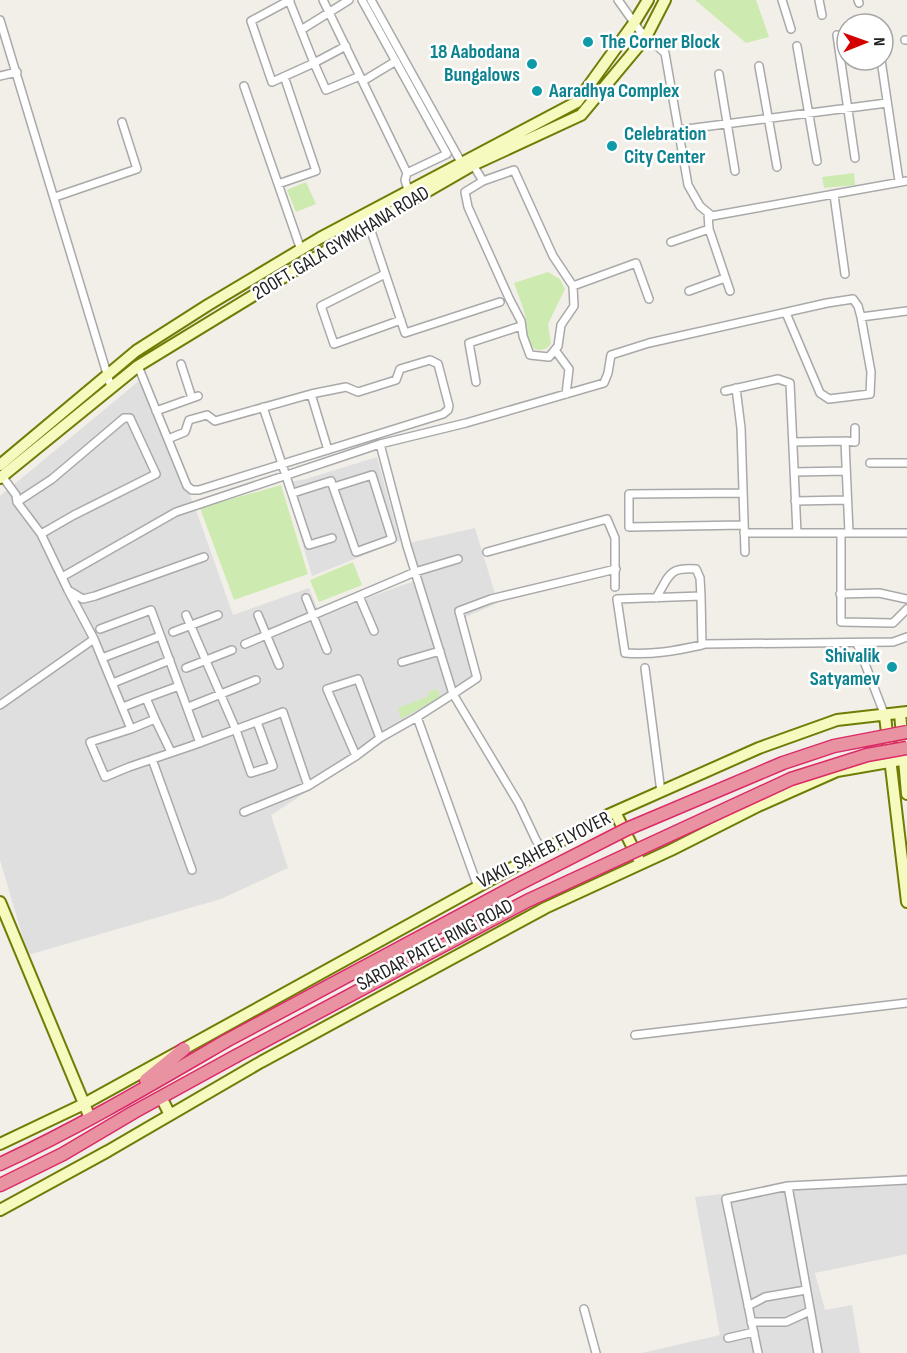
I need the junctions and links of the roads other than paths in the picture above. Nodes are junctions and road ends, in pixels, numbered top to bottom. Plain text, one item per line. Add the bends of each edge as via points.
1 (289, 0) edge
2 (323, 0) edge
3 (349, 0) edge
4 (362, 0) edge
5 (370, 0) edge
6 (618, 0) edge
7 (648, 0) edge
8 (665, 0) edge
9 (782, 0) edge
10 (819, 0) edge
11 (329, 12) junction
12 (822, 15) dead end
13 (0, 20) edge
14 (634, 23) junction
15 (790, 29) dead end
16 (301, 30) junction
17 (646, 37) junction
18 (346, 46) junction
19 (797, 46) dead end
20 (396, 61) junction
21 (314, 63) junction
22 (759, 66) dead end
23 (16, 72) junction
24 (843, 72) edge
25 (883, 72) edge
26 (719, 74) dead end
27 (0, 76) edge
28 (362, 79) junction
29 (286, 82) dead end
30 (244, 86) dead end
31 (887, 103) junction
32 (848, 108) junction
33 (809, 113) junction
34 (768, 118) junction
35 (122, 122) dead end
36 (727, 124) junction
37 (679, 130) junction
38 (855, 158) dead end
39 (817, 161) dead end
40 (461, 162) junction
41 (472, 165) junction
42 (777, 167) dead end
43 (735, 171) dead end
44 (407, 173) junction
45 (907, 180) edge
46 (483, 181) junction
47 (899, 181) junction
48 (278, 184) junction
49 (408, 190) junction
50 (834, 195) junction
51 (55, 197) junction
52 (708, 213) junction
53 (369, 225) junction
54 (709, 229) junction
55 (671, 242) dead end
56 (301, 250) junction
57 (385, 274) junction
58 (845, 274) dead end
59 (725, 278) junction
60 (573, 286) junction
61 (689, 291) dead end
62 (730, 291) dead end
63 (649, 298) dead end
64 (500, 302) dead end
65 (907, 311) edge
66 (786, 313) junction
67 (861, 317) junction
68 (401, 320) junction
69 (521, 326) junction
70 (555, 350) junction
71 (182, 364) dead end
72 (138, 366) junction
73 (108, 376) junction
74 (476, 382) dead end
75 (111, 387) junction
76 (736, 388) junction
77 (725, 391) dead end
78 (311, 394) junction
79 (566, 394) junction
80 (263, 407) junction
81 (156, 411) junction
82 (855, 428) dead end
83 (168, 439) junction
84 (845, 441) junction
85 (793, 442) junction
86 (380, 444) junction
87 (328, 450) junction
88 (870, 463) dead end
89 (907, 463) edge
90 (282, 464) junction
91 (846, 471) junction
92 (794, 472) junction
93 (1, 473) edge
94 (286, 476) junction
95 (333, 487) junction
96 (293, 493) junction
97 (743, 493) junction
98 (847, 500) junction
99 (795, 501) junction
100 (17, 502) junction
101 (744, 529) junction
102 (797, 533) junction
103 (845, 533) junction
104 (907, 533) edge
105 (41, 534) junction
106 (332, 537) dead end
107 (487, 552) dead end
108 (744, 552) dead end
109 (204, 557) dead end
110 (458, 559) dead end
111 (616, 569) junction
112 (415, 572) junction
113 (62, 577) junction
114 (615, 587) dead end
115 (68, 590) junction
116 (840, 594) junction
117 (359, 596) junction
118 (701, 596) junction
119 (306, 598) dead end
120 (656, 598) junction
121 (907, 599) edge
122 (907, 609) edge
123 (186, 615) dead end
124 (218, 615) dead end
125 (258, 615) dead end
126 (312, 615) junction
127 (191, 625) junction
128 (100, 629) dead end
129 (374, 631) dead end
130 (173, 632) dead end
131 (266, 635) junction
132 (160, 636) junction
133 (907, 637) edge
134 (94, 639) junction
135 (857, 643) junction
136 (245, 644) dead end
137 (702, 645) junction
138 (232, 650) dead end
139 (327, 650) dead end
140 (440, 651) junction
141 (102, 658) junction
142 (170, 660) junction
143 (206, 660) junction
144 (402, 662) dead end
145 (279, 665) dead end
146 (186, 668) dead end
147 (645, 668) dead end
148 (256, 680) dead end
149 (113, 683) junction
150 (179, 686) junction
151 (219, 694) junction
152 (453, 694) junction
153 (146, 698) junction
154 (0, 705) edge
155 (191, 706) dead end
156 (123, 707) junction
157 (904, 713) edge
158 (885, 716) junction
159 (417, 717) junction
160 (155, 719) junction
161 (257, 722) junction
162 (131, 729) junction
163 (236, 730) junction
164 (907, 732) edge
165 (380, 738) junction
166 (200, 743) junction
167 (171, 752) junction
168 (356, 756) junction
169 (906, 756) edge
170 (152, 759) junction
171 (891, 761) junction
172 (308, 786) junction
173 (661, 792) junction
174 (907, 794) edge
175 (244, 812) dead end
176 (615, 812) junction
177 (543, 851) junction
178 (640, 864) junction
179 (192, 870) dead end
180 (478, 887) junction
181 (0, 902) edge
182 (907, 902) edge
183 (907, 1003) edge
184 (211, 1034) junction
185 (634, 1035) dead end
186 (222, 1044) junction
187 (184, 1049) junction
188 (232, 1059) junction
189 (235, 1077) junction
190 (161, 1097) junction
191 (117, 1103) junction
192 (84, 1104) junction
193 (170, 1115) junction
194 (90, 1118) junction
195 (0, 1144) edge
196 (0, 1164) edge
197 (907, 1180) edge
198 (0, 1185) edge
199 (788, 1186) junction
200 (0, 1210) edge
201 (806, 1290) junction
202 (748, 1306) junction
203 (584, 1309) dead end
204 (810, 1311) junction
205 (752, 1322) junction
206 (754, 1332) junction
207 (728, 1338) dead end
208 (596, 1353) edge
209 (758, 1353) edge
210 (818, 1353) edge

1 - 16 street
1 - 21 street via 251,21 272,82
2 - 11 street
3 - 11 street
4 - 20 street
5 - 40 street
6 - 14 street
7 - 14 street
8 - 17 street, 200FT. GALA GYMKHANA ROAD
9 - 15 street
10 - 12 street
11 - 16 street
11 - 18 street
13 - 23 street
14 - 17 street
14 - 40 street via 577,102
16 - 21 street
17 - 37 street via 665,53
17 - 41 street, 200FT. GALA GYMKHANA ROAD via 581,114
18 - 21 street
18 - 28 street
19 - 33 street
20 - 28 street
20 - 44 street via 447,154
21 - 28 street via 326,90
22 - 34 street
23 - 27 street
23 - 51 street
24 - 32 street
25 - 31 street
26 - 36 street
28 - 44 street
29 - 48 street via 316,171
30 - 48 street
31 - 32 street
31 - 47 street
32 - 33 street
32 - 38 street
33 - 34 street
33 - 39 street
34 - 36 street
34 - 42 street
35 - 51 street via 137,169
36 - 37 street
36 - 43 street
37 - 52 street via 688,185
40 - 49 street
41 - 46 street
41 - 53 street, 200FT. GALA GYMKHANA ROAD
44 - 49 street
45 - 47 street
46 - 60 street via 514,170 553,256
46 - 69 street via 465,192 468,207
47 - 50 street
48 - 56 street
49 - 56 street
50 - 52 street via 712,216
50 - 58 street
51 - 73 street
52 - 54 street
53 - 57 street
53 - 72 street, 200FT. GALA GYMKHANA ROAD
54 - 55 street
54 - 59 street
56 - 73 street via 136,351
57 - 68 street
57 - 68 street via 321,306 330,335 334,344
59 - 61 street
59 - 62 street
60 - 63 street via 636,263
60 - 70 street via 574,306 561,325
64 - 68 street via 405,333
65 - 67 street
66 - 67 street via 853,299
66 - 67 street via 820,393 829,399 870,394 871,372
66 - 79 street via 611,355 604,383
69 - 70 street via 530,355 549,357
69 - 74 street via 469,343
70 - 79 street via 568,369
71 - 81 street via 195,397
72 - 75 street, 200FT. GALA GYMKHANA ROAD
72 - 81 street
73 - 75 street
73 - 93 street
75 - 93 street, 200FT. GALA GYMKHANA ROAD
76 - 77 street
76 - 85 street via 778,379 790,383
76 - 97 street
78 - 80 street
78 - 87 street
78 - 87 street via 346,387 358,392 396,380 400,369 430,360 438,364 449,406 443,414
79 - 86 street
80 - 83 street via 215,421 207,415 189,420 185,432
80 - 90 street
81 - 83 street
82 - 84 street via 855,442
83 - 90 street via 192,490
84 - 85 street
84 - 91 street
85 - 92 street
86 - 94 street
86 - 112 street
87 - 90 street
88 - 89 street
90 - 94 street
91 - 92 street
91 - 98 street
92 - 99 street
93 - 100 street
94 - 96 street
94 - 113 street via 176,512
95 - 95 street via 356,552 392,540 372,475
95 - 96 street via 331,481
96 - 106 street via 309,544
97 - 101 street
97 - 101 street via 629,494 629,527
98 - 99 street
98 - 103 street
99 - 102 street
100 - 105 street
100 - 105 street via 52,479 124,418 130,418 156,474
101 - 102 street
101 - 108 street
102 - 103 street
103 - 104 street
103 - 116 street
105 - 113 street
107 - 111 street via 607,519 615,538
109 - 115 street via 83,599
110 - 112 street
111 - 114 street
111 - 152 street via 491,599 459,611 477,678
112 - 117 street
112 - 140 street
113 - 115 street
115 - 134 street
116 - 121 street via 879,593
116 - 122 street via 841,622 893,623
117 - 126 street
117 - 129 street
118 - 120 street
118 - 120 street via 696,569 679,568 671,572
118 - 137 street
119 - 126 street
120 - 137 street via 617,599 625,652 651,655
123 - 127 street
124 - 127 street
125 - 131 street
126 - 131 street
126 - 139 street
127 - 130 street
127 - 143 street
128 - 132 street via 151,610
131 - 136 street
131 - 145 street
132 - 141 street
132 - 142 street
133 - 135 street via 893,642
134 - 141 street
134 - 154 street
135 - 137 street
135 - 158 street
138 - 143 street
140 - 144 street
140 - 152 street
141 - 149 street
142 - 149 street
142 - 150 street
143 - 146 street
143 - 151 street
147 - 173 street
148 - 151 street
149 - 156 street
150 - 153 street
150 - 166 street
151 - 155 street
151 - 163 street
152 - 159 street
152 - 177 street
153 - 156 street
153 - 160 street
156 - 162 street
157 - 158 street, SARDAR PATEL RING ROAD
157 - 169 street
158 - 171 street
158 - 173 street, SARDAR PATEL RING ROAD via 837,720 759,748
159 - 165 street
159 - 180 street
160 - 162 street
160 - 167 street
161 - 163 street
161 - 163 street via 273,766 251,773
161 - 172 street via 283,712
162 - 170 street via 90,742 105,777
163 - 166 street
164 - 186 highway, VAKIL SAHEB FLYOVER, bridge via 834,746 783,763 627,829
165 - 168 street
165 - 168 street via 358,680 327,689
166 - 167 street
167 - 170 street
168 - 172 street
169 - 171 street, SARDAR PATEL RING ROAD
169 - 174 street
169 - 188 highway, VAKIL SAHEB FLYOVER, bridge via 867,755 780,784 527,901
170 - 179 street
171 - 178 street, SARDAR PATEL RING ROAD via 837,771
171 - 182 street
172 - 175 street
173 - 176 street, SARDAR PATEL RING ROAD
176 - 177 street, SARDAR PATEL RING ROAD
176 - 178 street
177 - 180 street, SARDAR PATEL RING ROAD
178 - 189 street, SARDAR PATEL RING ROAD via 545,908
180 - 184 street, SARDAR PATEL RING ROAD
181 - 192 street
183 - 185 street
184 - 186 street
184 - 187 street, SARDAR PATEL RING ROAD
186 - 191 highway
187 - 191 highway
187 - 192 street, SARDAR PATEL RING ROAD
188 - 189 street
188 - 190 highway
189 - 193 street, SARDAR PATEL RING ROAD
190 - 193 street
190 - 198 highway via 63,1154
191 - 194 highway
192 - 194 street
192 - 195 street, SARDAR PATEL RING ROAD
193 - 200 street, SARDAR PATEL RING ROAD
194 - 196 highway
197 - 199 street
199 - 201 street
199 - 202 street via 726,1199
201 - 202 street via 765,1297
201 - 204 street
202 - 205 street
203 - 208 street
204 - 205 street via 779,1323
204 - 210 street
205 - 206 street
206 - 207 street
206 - 209 street

